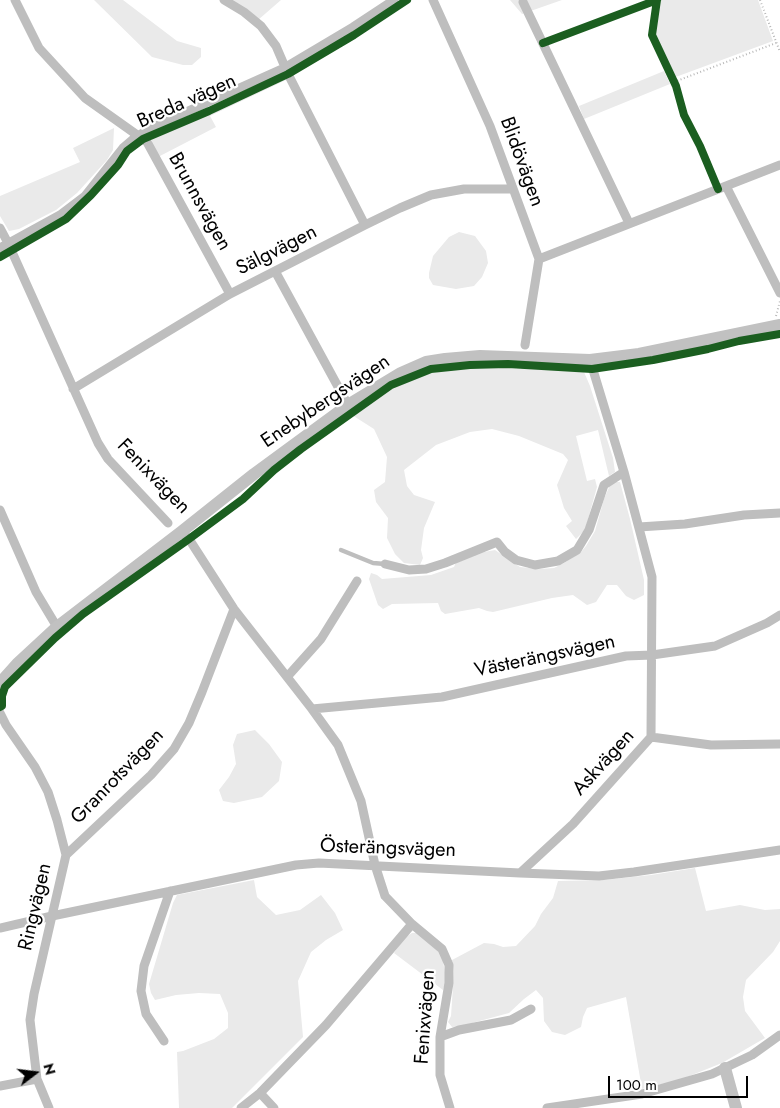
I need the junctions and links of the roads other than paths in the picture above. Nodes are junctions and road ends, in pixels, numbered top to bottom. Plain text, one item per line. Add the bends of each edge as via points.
1 (15, 0) edge
2 (224, 0) edge
3 (394, 0) edge
4 (433, 0) edge
5 (523, 2) dead end
6 (284, 68) junction
7 (137, 136) junction
8 (780, 165) edge
9 (726, 186) junction
10 (512, 189) junction
11 (629, 223) junction
12 (366, 224) junction
13 (0, 228) edge
14 (8, 243) junction
15 (0, 248) edge
16 (539, 259) junction
17 (274, 271) junction
18 (780, 293) edge
19 (230, 294) junction
20 (778, 321) edge
21 (525, 345) dead end
22 (590, 360) junction
23 (73, 389) junction
24 (348, 405) junction
25 (624, 472) junction
26 (0, 510) edge
27 (780, 513) edge
28 (168, 523) dead end
29 (639, 527) junction
30 (181, 532) junction
31 (341, 550) dead end
32 (385, 564) joint
33 (357, 581) dead end
34 (234, 610) junction
35 (780, 615) edge
36 (57, 627) junction
37 (652, 655) junction
38 (17, 664) junction
39 (0, 674) edge
40 (287, 677) junction
41 (0, 683) edge
42 (312, 709) junction
43 (0, 713) edge
44 (3, 723) edge
45 (651, 737) junction
46 (780, 744) edge
47 (780, 850) edge
48 (66, 855) junction
49 (375, 865) junction
50 (520, 873) junction
51 (170, 891) junction
52 (52, 916) junction
53 (412, 924) junction
54 (0, 928) edge
55 (531, 1009) dead end
56 (780, 1035) edge
57 (440, 1037) junction
58 (164, 1042) dead end
59 (725, 1068) junction
60 (37, 1079) junction
61 (0, 1086) edge
62 (260, 1093) junction
63 (49, 1108) edge
64 (242, 1108) edge
65 (274, 1108) edge
66 (450, 1108) edge
67 (546, 1108) edge
68 (736, 1108) edge

1 - 7 street, Brunnsvägen via 39,48 85,98
2 - 6 street via 261,26 276,46
3 - 6 street, Breda vägen
4 - 10 street, Blidövägen via 490,126
5 - 11 street
6 - 7 street, Breda vägen
6 - 12 street
7 - 14 street, Breda vägen via 123,148 85,196 60,215
7 - 19 street, Brunnsvägen via 147,142
8 - 9 street
9 - 11 street
9 - 18 street
10 - 12 street, Sälgvägen via 464,189 431,195
10 - 16 street, Blidövägen
11 - 16 street
12 - 17 street, Sälgvägen
13 - 14 street, Fenixvägen
14 - 15 street, Breda vägen
14 - 23 street, Fenixvägen
16 - 21 street
17 - 19 street, Sälgvägen
17 - 24 street
19 - 23 street, Sälgvägen
20 - 22 main road, Enebybergsvägen via 639,354
22 - 24 main road, Enebybergsvägen via 480,356 426,362
22 - 25 street, Askvägen
23 - 28 street, Fenixvägen via 108,459
24 - 30 main road, Enebybergsvägen
25 - 29 street, Askvägen
25 - 32 street via 604,485 589,530 576,550 558,561 535,565 516,560 496,542 426,569 409,570
26 - 36 street via 36,592
27 - 29 street
29 - 37 street, Askvägen via 652,577
30 - 34 street, Fenixvägen via 189,539
30 - 36 main road, Enebybergsvägen
31 - 32 lane via 373,563
33 - 40 street via 321,639
34 - 40 street, Fenixvägen
34 - 48 street, Granrotsvägen via 189,723 174,749
35 - 37 street, Västerängsvägen via 715,646
36 - 38 main road, Enebybergsvägen
37 - 42 street, Västerängsvägen via 626,656 442,697
37 - 45 street, Askvägen
38 - 39 main road, Enebybergsvägen
38 - 41 main road, Enebybergsvägen
40 - 42 street, Fenixvägen
42 - 49 street, Fenixvägen via 338,745 361,801
43 - 44 street, Ringvägen
44 - 48 street, Ringvägen via 35,766 48,792
45 - 46 street via 712,745
45 - 50 street, Askvägen via 573,824
47 - 50 street, Österängsvägen via 599,876
48 - 52 street, Ringvägen
49 - 50 street, Österängsvägen
49 - 51 street, Österängsvägen via 296,865
49 - 53 street, Fenixvägen via 385,896
51 - 52 street, Österängsvägen
51 - 58 street via 144,966 141,990 146,1014
52 - 54 street, Österängsvägen
52 - 60 street, Ringvägen via 30,1020
53 - 57 street, Fenixvägen via 442,949 449,965
53 - 62 street via 326,1025
55 - 57 street via 511,1020
56 - 59 street via 752,1055
57 - 66 street, Fenixvägen via 440,1075
59 - 67 street via 642,1094
59 - 68 main road
60 - 61 street
60 - 63 street, Ringvägen
62 - 64 street
62 - 65 street

